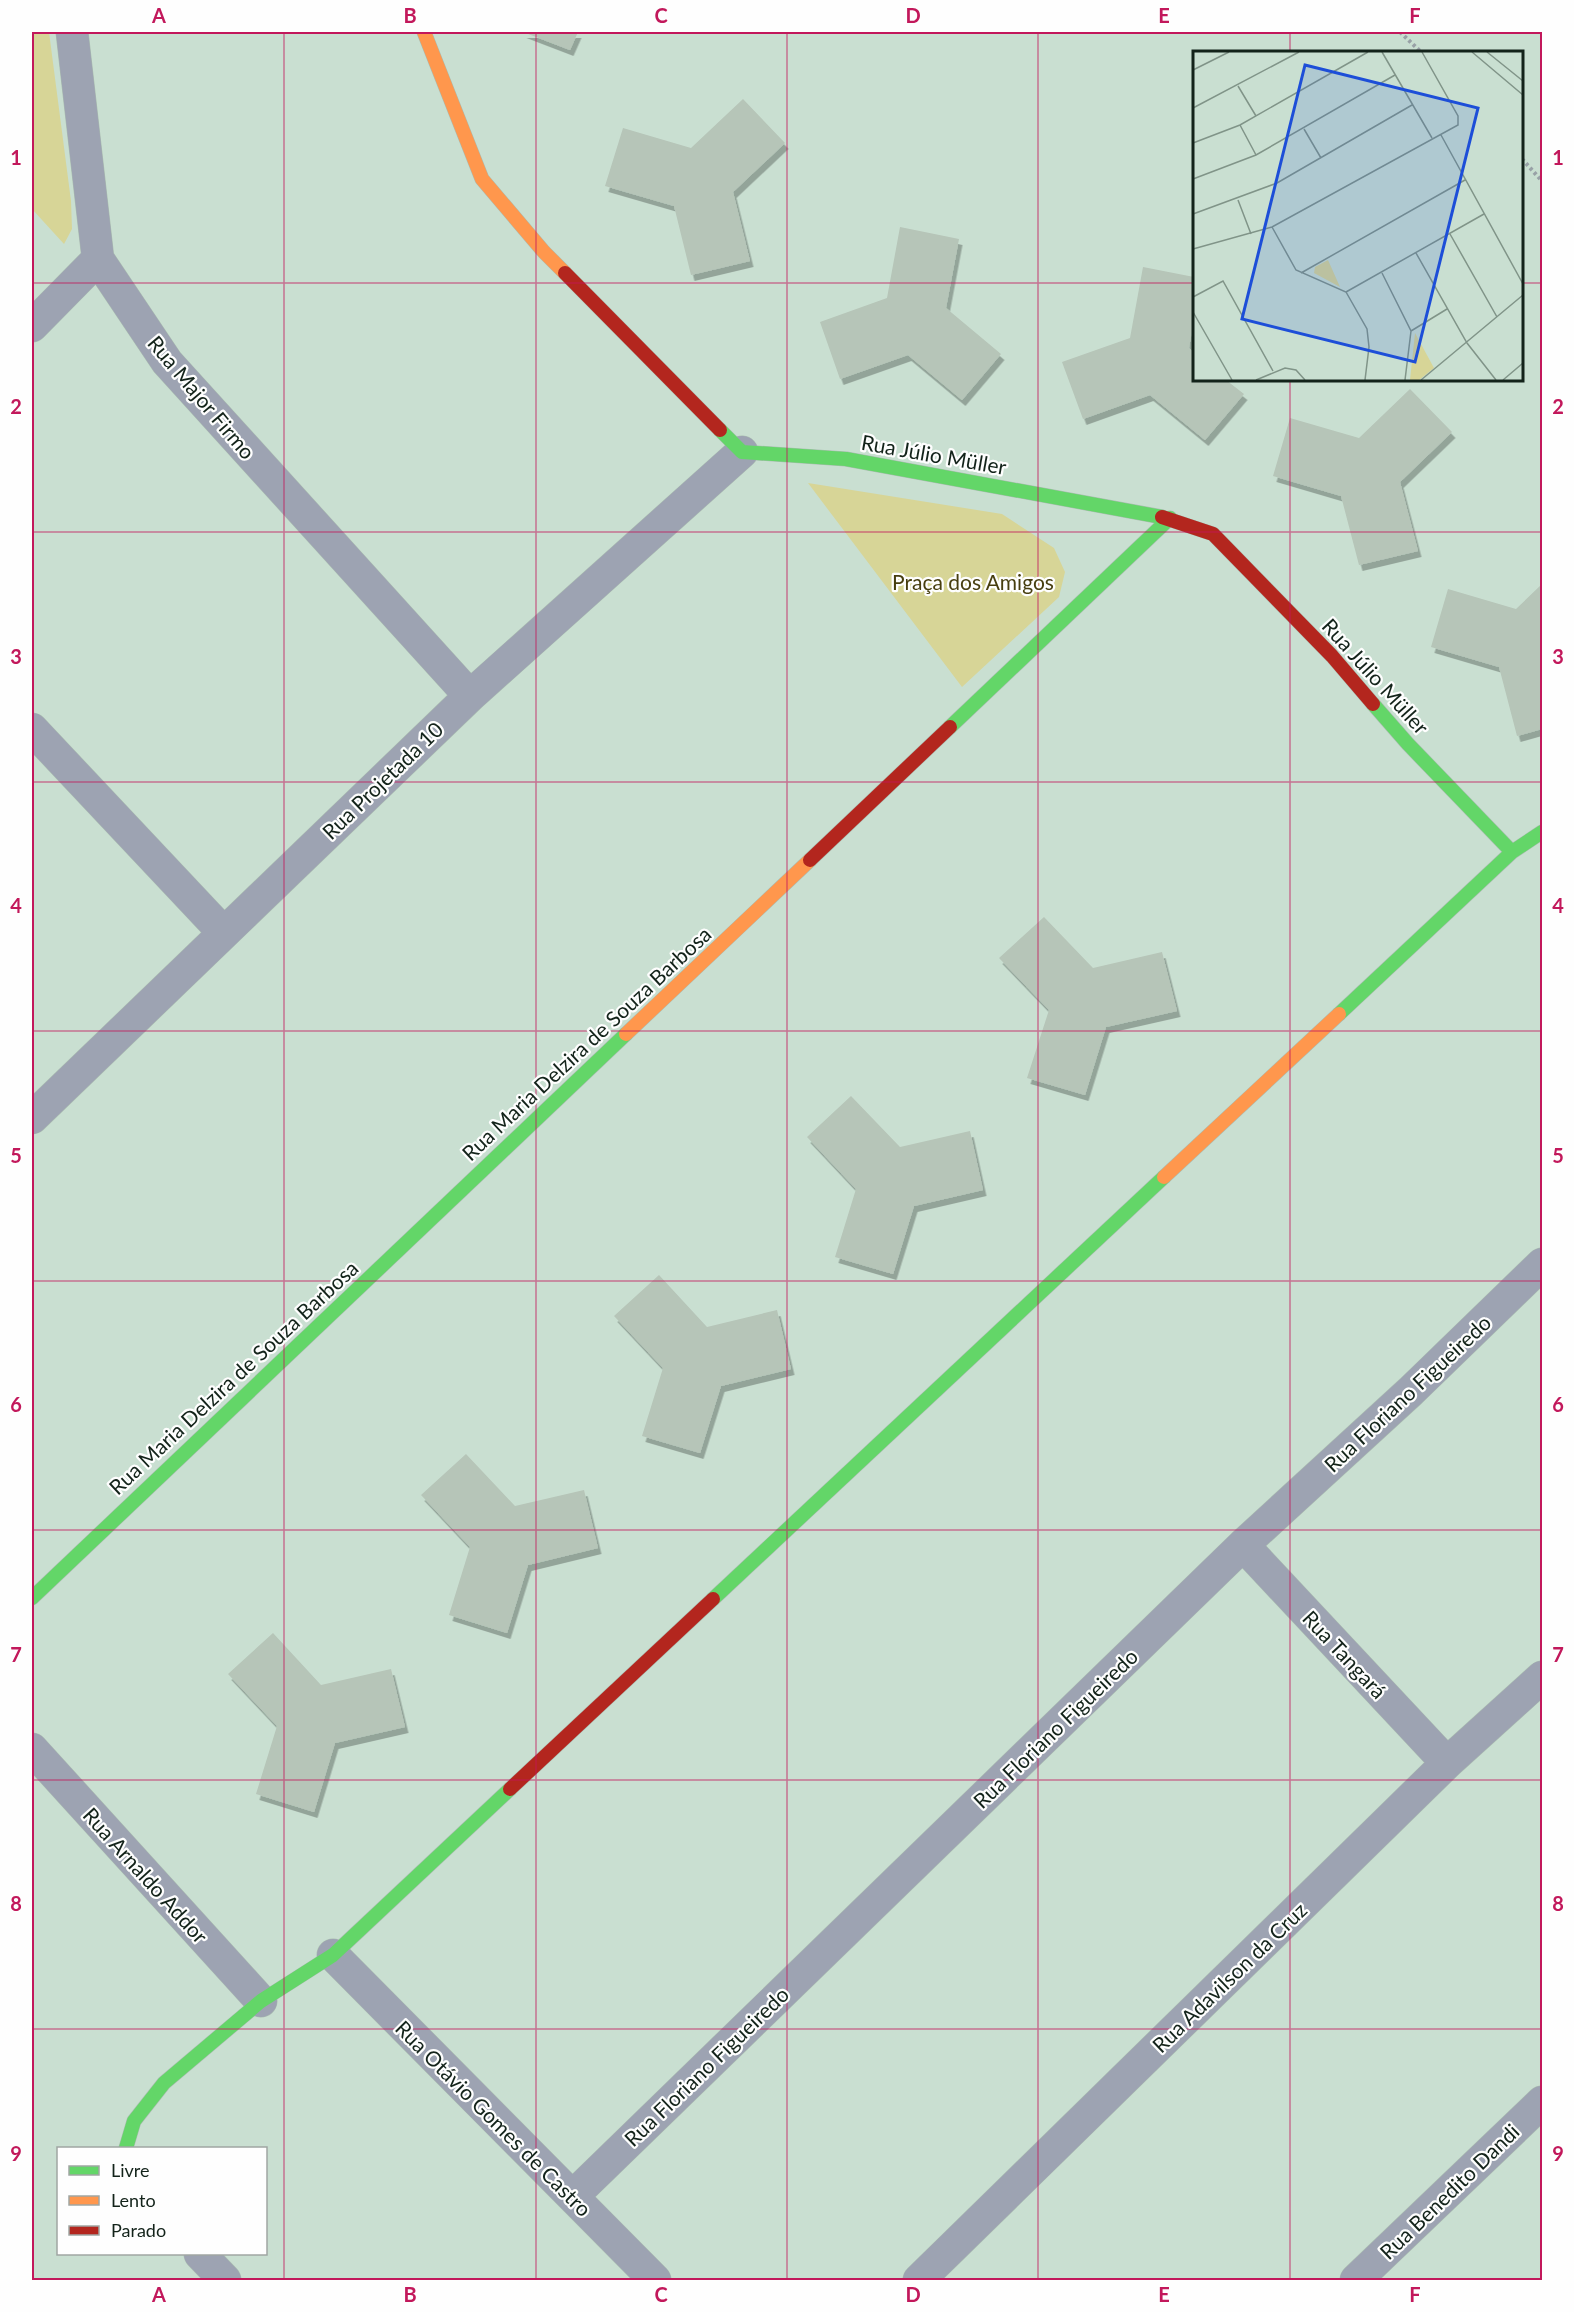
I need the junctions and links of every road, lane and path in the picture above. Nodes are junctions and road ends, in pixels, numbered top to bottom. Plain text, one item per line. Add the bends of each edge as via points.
1 (72, 32) edge
2 (424, 32) edge
3 (1400, 32) edge
4 (1420, 51) edge
5 (1523, 161) edge
6 (1542, 181) edge
7 (98, 259) junction
8 (32, 326) edge
9 (742, 452) junction
10 (1170, 518) junction
11 (470, 696) junction
12 (32, 729) edge
13 (1542, 832) edge
14 (1512, 852) junction
15 (224, 933) junction
16 (32, 1118) edge
17 (1542, 1264) edge
18 (1243, 1545) junction
19 (32, 1598) edge
20 (1542, 1677) edge
21 (32, 1749) edge
22 (1447, 1763) junction
23 (333, 1955) junction
24 (261, 2001) junction
25 (1542, 2102) edge
26 (126, 2147) edge
27 (573, 2196) junction
28 (202, 2255) edge
29 (225, 2280) edge
30 (655, 2280) edge
31 (919, 2280) edge
32 (1356, 2280) edge

1 - 7 street, Rua Major Firmo
2 - 9 street via 482,179 544,252
3 - 4 path
5 - 6 path
7 - 8 street
7 - 11 street, Rua Major Firmo via 167,362
9 - 10 street, Rua Júlio Müller via 846,459
9 - 11 street, Rua Projetada 10
10 - 14 street, Rua Júlio Müller via 1213,534 1332,656 1408,744
10 - 19 street, Rua Maria Delzira de Souza Barbosa
11 - 15 street, Rua Projetada 10
12 - 15 street
13 - 14 street
14 - 23 street
15 - 16 street, Rua Projetada 10
17 - 18 street, Rua Floriano Figueiredo
18 - 22 street, Rua Tangará
18 - 27 street, Rua Floriano Figueiredo
20 - 22 street, Rua Adavilson da Cruz
21 - 24 street, Rua Arnaldo Addor
22 - 31 street, Rua Adavilson da Cruz
23 - 24 street
23 - 27 street, Rua Otávio Gomes de Castro
24 - 26 street via 164,2083 134,2121
25 - 32 street, Rua Benedito Dandi
27 - 30 street, Rua Otávio Gomes de Castro
28 - 29 street

